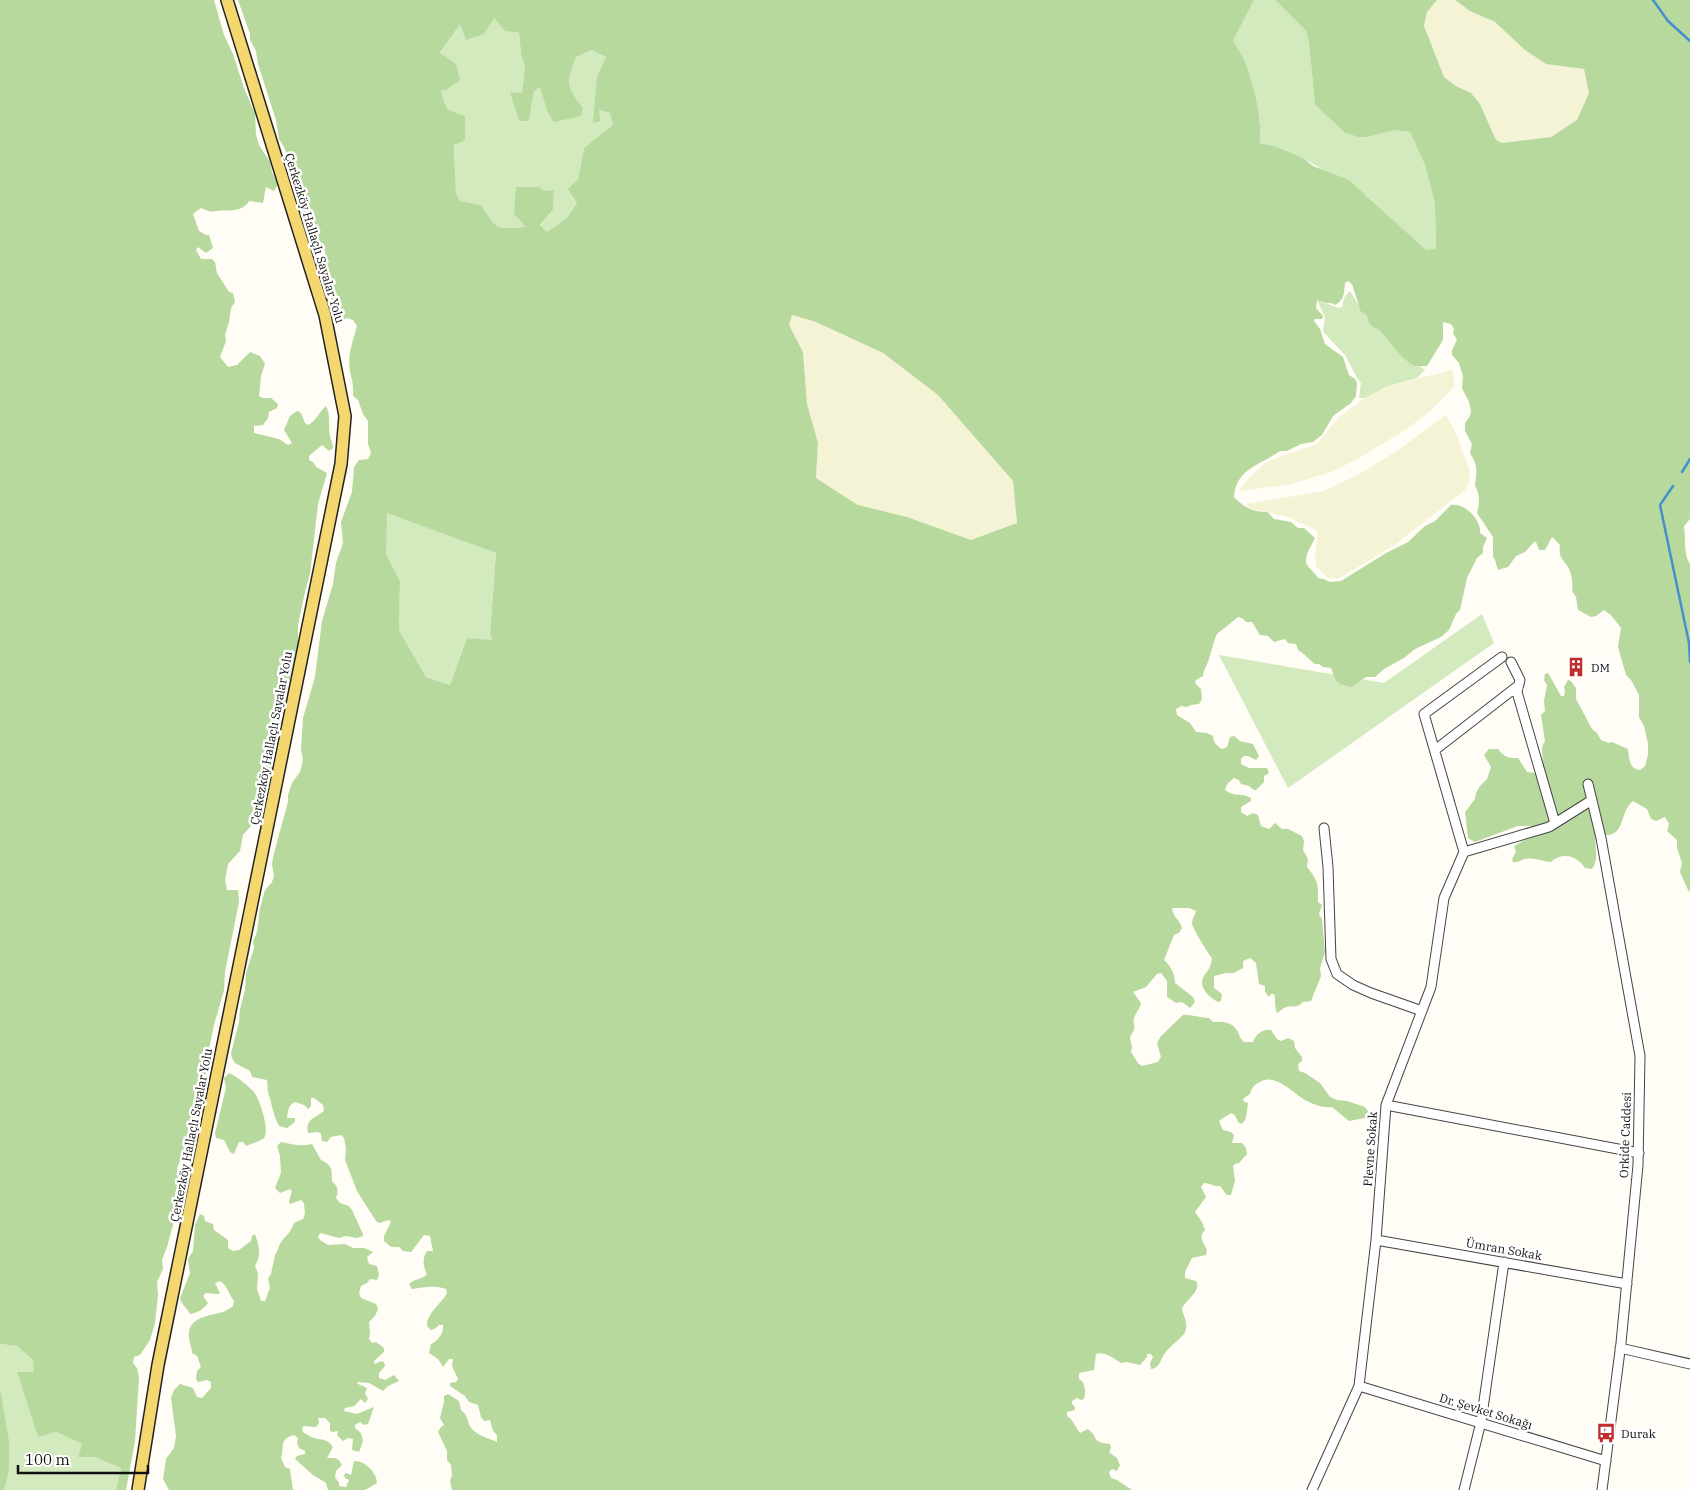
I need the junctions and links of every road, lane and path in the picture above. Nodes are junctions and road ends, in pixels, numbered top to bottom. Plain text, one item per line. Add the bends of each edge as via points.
1 (227, 0) edge
2 (1502, 657) dead end
3 (1511, 662) dead end
4 (1519, 685) junction
5 (1435, 750) junction
6 (1588, 784) dead end
7 (1592, 800) junction
8 (1556, 823) junction
9 (1324, 828) dead end
10 (1464, 852) junction
11 (1422, 1011) junction
12 (1386, 1105) junction
13 (1639, 1153) junction
14 (1376, 1240) junction
15 (1504, 1262) junction
16 (1627, 1284) junction
17 (1620, 1348) junction
18 (1690, 1364) edge
19 (1360, 1386) junction
20 (1481, 1422) junction
21 (1606, 1461) junction
22 (138, 1490) edge
23 (1312, 1490) edge
24 (1464, 1490) edge
25 (1602, 1490) edge

1 - 22 main road, Çerkezköy Hallaçlı Sayalar Yolu via 325,315 345,416 344,436 341,464 158,1365
2 - 5 street via 1424,714
3 - 4 street via 1520,680
4 - 5 street
4 - 8 street via 1518,692
5 - 10 street
6 - 7 street, Orkide Caddesi
7 - 8 street
7 - 13 street, Orkide Caddesi via 1640,1056
8 - 10 street via 1549,828
9 - 11 street via 1331,959 1337,974 1371,993
10 - 11 street, Plevne Sokak via 1444,898 1431,987
11 - 12 street, Plevne Sokak
12 - 13 street
12 - 14 street, Plevne Sokak
13 - 16 street, Orkide Caddesi
14 - 15 street, Ümran Sokak
14 - 19 street, Plevne Sokak
15 - 16 street, Ümran Sokak
15 - 20 street
16 - 17 street, Orkide Caddesi
17 - 18 street
17 - 21 street, Orkide Caddesi
19 - 20 street, Dr. Şevket Sokağı
19 - 23 street, Plevne Sokak
20 - 21 street, Dr. Şevket Sokağı
20 - 24 street
21 - 25 street, Orkide Caddesi

